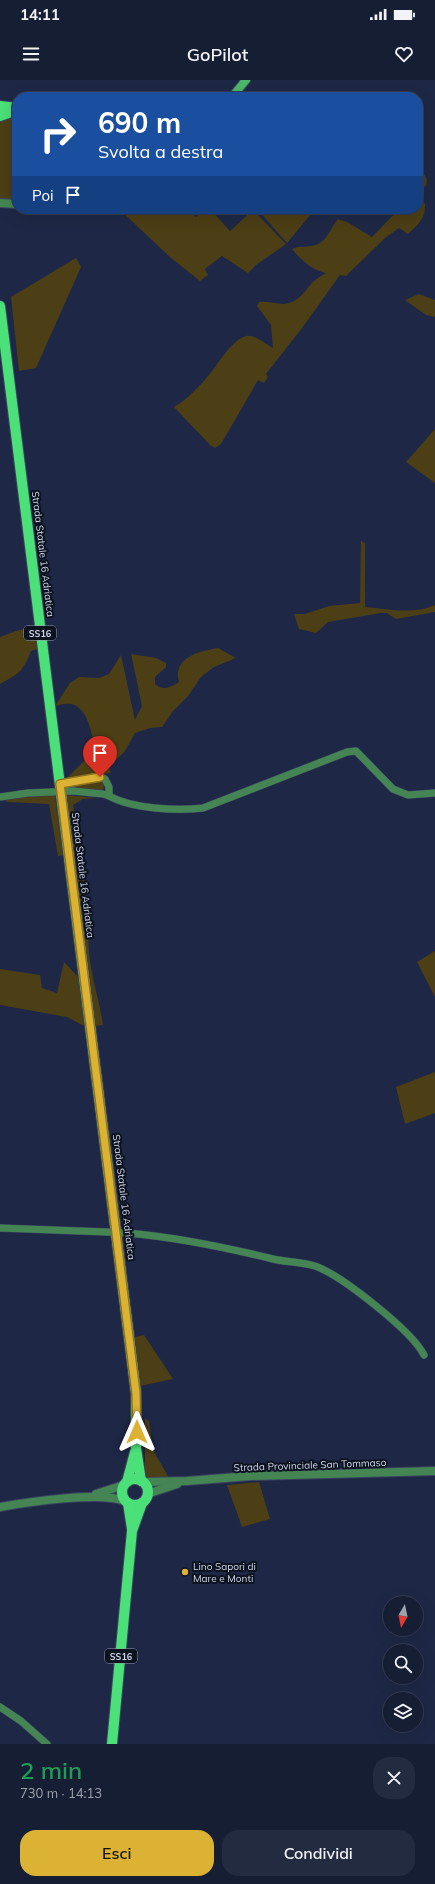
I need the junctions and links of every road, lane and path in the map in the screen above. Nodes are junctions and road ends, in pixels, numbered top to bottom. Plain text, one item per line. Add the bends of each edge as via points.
1 (246, 80) edge
2 (236, 92) edge
3 (0, 106) edge
4 (12, 108) edge
5 (12, 111) edge
6 (0, 116) edge
7 (1, 203) edge
8 (12, 204) edge
9 (0, 306) edge
10 (59, 781) junction
11 (435, 793) edge
12 (109, 796) junction
13 (0, 797) edge
14 (0, 1228) edge
15 (424, 1355) dead end
16 (136, 1448) junction
17 (435, 1471) edge
18 (142, 1481) junction
19 (186, 1481) junction
20 (125, 1484) junction
21 (147, 1494) junction
22 (90, 1497) junction
23 (127, 1502) junction
24 (142, 1503) junction
25 (0, 1507) edge
26 (132, 1531) junction
27 (0, 1707) edge
28 (47, 1744) edge
29 (112, 1744) edge

1 - 2 main road
3 - 4 main road
5 - 6 main road
7 - 8 street
9 - 10 main road, Strada Statale 16 Adriatica / SS16
10 - 12 street via 100,777 105,779 109,787
10 - 16 main road, Strada Statale 16 Adriatica / SS16 via 135,1385
11 - 12 street via 408,795 393,789 356,751 347,752 203,808 186,810 142,806 125,803
12 - 13 street, bridge via 52,792
14 - 15 street, bridge via 126,1233 188,1240 316,1266 338,1278 374,1304 419,1345
16 - 18 main road, Strada Statale 16 Adriatica / SS16
16 - 20 main road, Strada Statale 16 Adriatica / SS16
17 - 19 street, Strada Provinciale San Tommaso via 250,1476
18 - 19 street, Strada Provinciale San Tommaso
18 - 20 main road via 134,1479
18 - 21 main road, SS16
19 - 21 street, Strada Provinciale San Tommaso
20 - 22 street
20 - 23 main road, SS16 via 122,1494
21 - 24 main road, SS16
22 - 23 street via 115,1497
22 - 25 street
23 - 24 main road via 135,1505
23 - 26 main road, SS16
24 - 26 main road, SS16
26 - 29 main road, SS16
27 - 28 street via 21,1720

